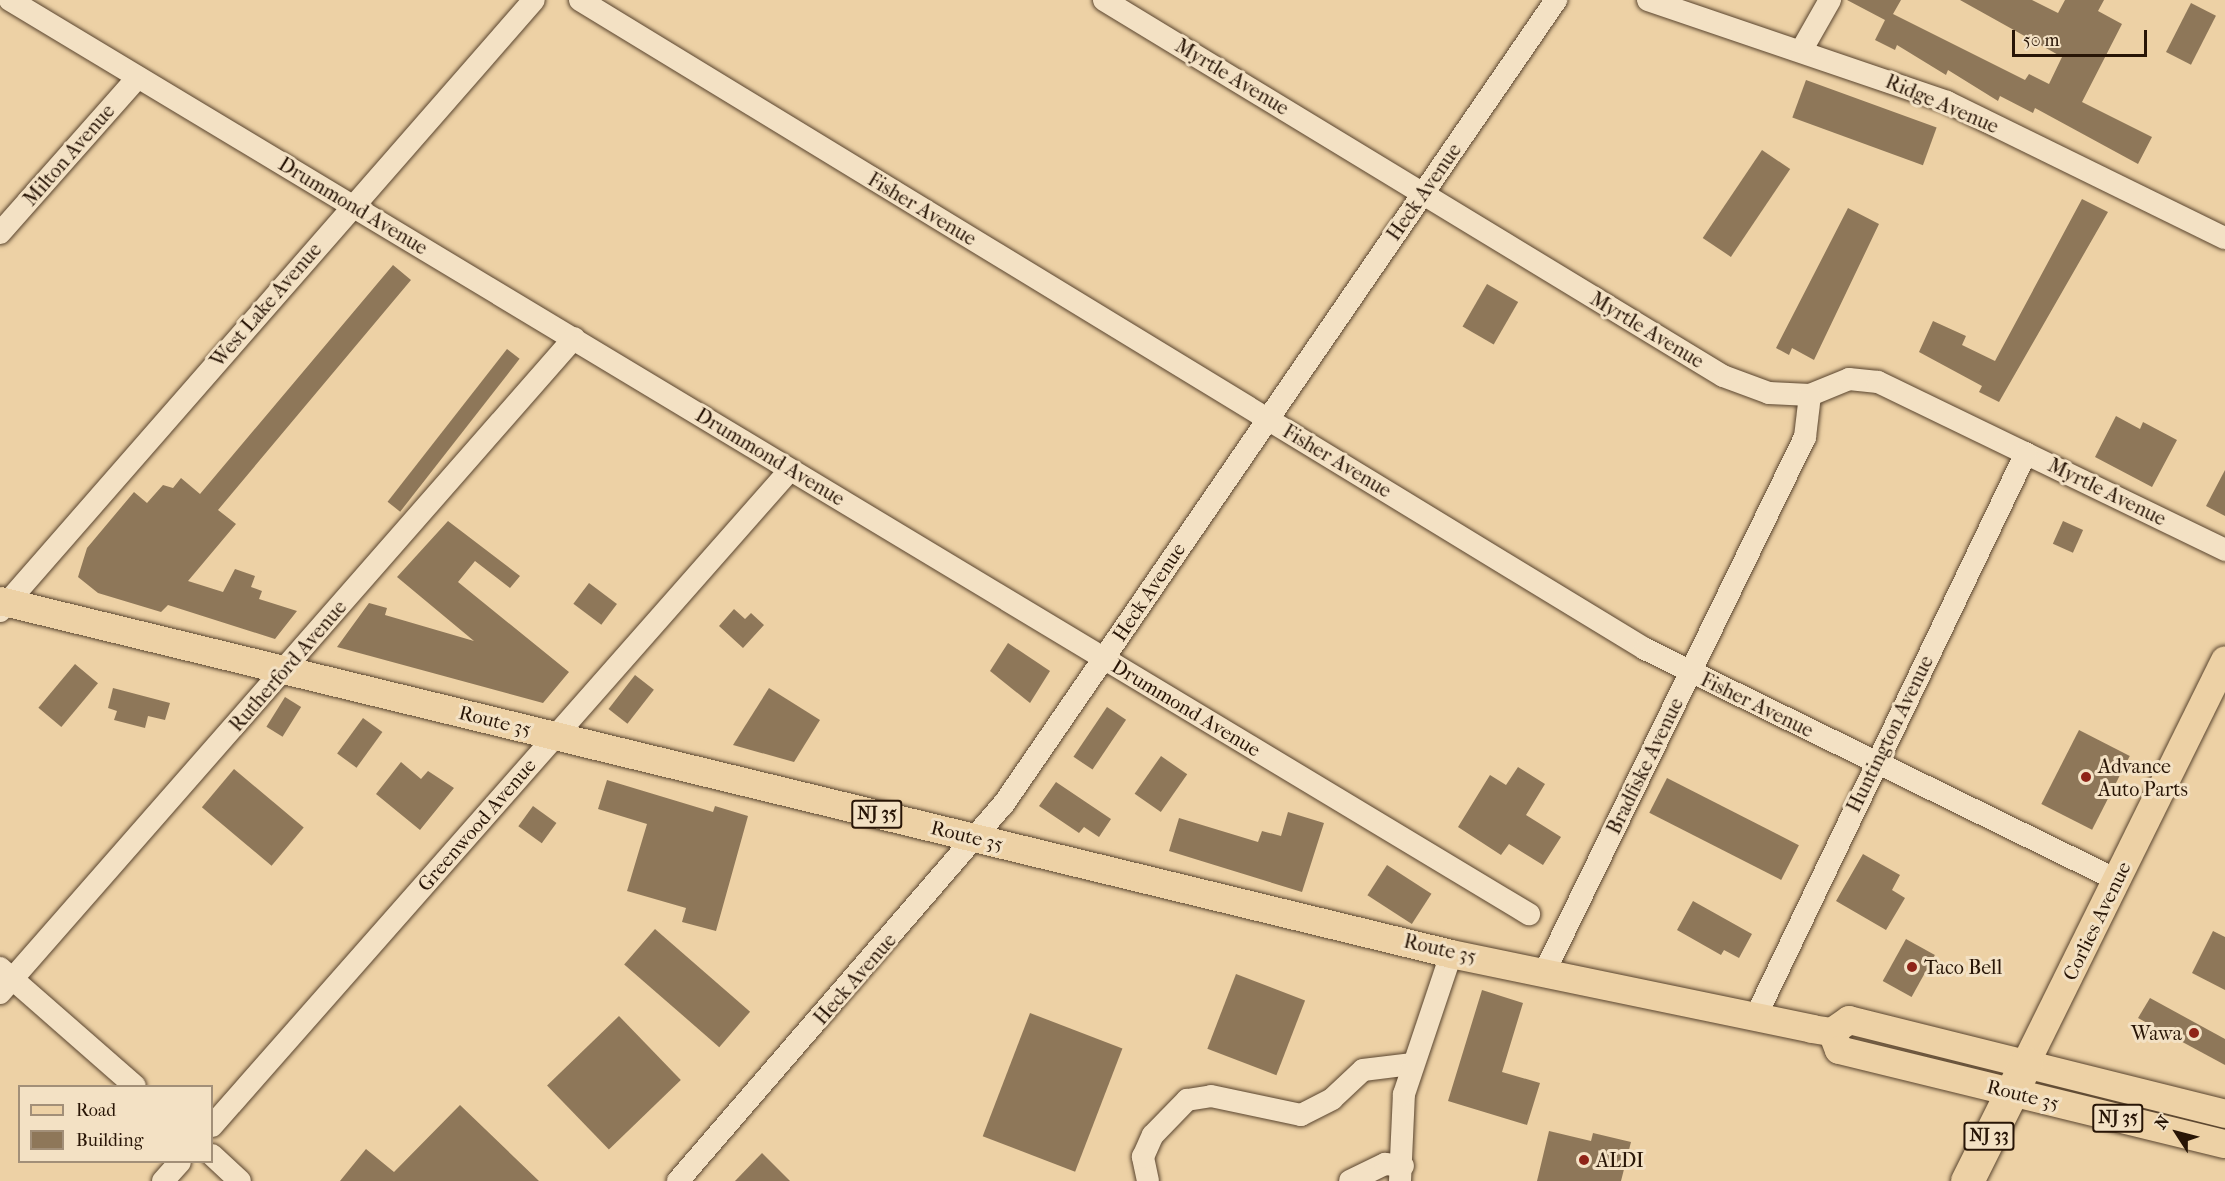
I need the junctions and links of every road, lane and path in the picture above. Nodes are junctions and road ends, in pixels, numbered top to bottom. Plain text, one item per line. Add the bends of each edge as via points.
1 (10, 0) edge
2 (534, 0) edge
3 (580, 0) edge
4 (1104, 0) edge
5 (1556, 0) edge
6 (1648, 0) edge
7 (1830, 0) edge
8 (1801, 51) junction
9 (138, 77) junction
10 (1423, 193) junction
11 (352, 205) junction
12 (0, 233) edge
13 (2225, 238) edge
14 (574, 338) junction
15 (1810, 395) junction
16 (1267, 419) junction
17 (2026, 453) junction
18 (790, 470) junction
19 (2225, 550) edge
20 (2, 605) edge
21 (1103, 659) junction
22 (2225, 661) edge
23 (284, 670) junction
24 (1691, 673) junction
25 (556, 736) junction
26 (1876, 764) junction
27 (975, 838) junction
28 (2117, 880) junction
29 (1529, 914) dead end
30 (1451, 954) junction
31 (1545, 971) junction
32 (4, 980) edge
33 (1756, 1016) junction
34 (1832, 1032) junction
35 (2026, 1063) junction
36 (1411, 1064) junction
37 (134, 1085) edge
38 (2011, 1092) junction
39 (2225, 1114) edge
40 (213, 1125) edge
41 (2225, 1144) edge
42 (213, 1156) edge
43 (178, 1163) edge
44 (1402, 1173) edge
45 (163, 1181) edge
46 (240, 1181) edge
47 (678, 1181) edge
48 (1148, 1181) edge
49 (1350, 1181) edge
50 (1967, 1181) edge

1 - 9 street, Drummond Avenue
2 - 11 street, West Lake Avenue
3 - 16 street, Fisher Avenue
4 - 10 street, Myrtle Avenue
5 - 10 street, Heck Avenue
6 - 8 street, Ridge Avenue
7 - 8 street
8 - 13 street, Ridge Avenue via 1947,102
9 - 11 street, Drummond Avenue
9 - 12 street, Milton Avenue
10 - 15 street, Myrtle Avenue via 1723,376 1769,393
10 - 16 street, Heck Avenue
11 - 14 street, Drummond Avenue
11 - 20 street, West Lake Avenue
14 - 18 street, Drummond Avenue
14 - 23 street, Rutherford Avenue
15 - 17 street, Myrtle Avenue via 1849,379 1878,382
15 - 24 street, Bradfiske Avenue via 1805,437
16 - 21 street, Heck Avenue
16 - 24 street, Fisher Avenue
17 - 19 street, Myrtle Avenue
17 - 26 street, Huntington Avenue
18 - 21 street, Drummond Avenue
18 - 25 street, Greenwood Avenue
20 - 23 main road, Route 35 / NJ 35
21 - 27 street, Heck Avenue
21 - 29 street, Drummond Avenue
22 - 28 main road, Corlies Avenue / NJ 33
23 - 25 main road, Route 35 / NJ 35
23 - 32 street, Rutherford Avenue
24 - 26 street, Fisher Avenue
24 - 31 street, Bradfiske Avenue
25 - 27 main road, Route 35 / NJ 35
25 - 40 street, Greenwood Avenue
26 - 28 street, Fisher Avenue
26 - 33 street, Huntington Avenue
27 - 30 main road, Route 35 / NJ 35
27 - 47 street, Heck Avenue
28 - 35 main road, Corlies Avenue / NJ 33
30 - 31 main road, Route 35 / NJ 35
30 - 36 street
31 - 33 main road, Route 35 / NJ 35
32 - 37 street
33 - 34 main road, Route 35 / NJ 35
34 - 35 main road, Route 35 / NJ 35 via 1849,1020
34 - 38 main road, Route 35 / NJ 35 via 1839,1050
35 - 38 highway, Corlies Avenue / NJ 33
35 - 39 main road, Route 35 / NJ 35
36 - 44 street via 1404,1094
36 - 48 street via 1363,1070 1332,1099 1301,1115 1211,1096 1187,1100 1153,1135 1143,1157
38 - 41 main road, Route 35 / NJ 35
38 - 50 highway, Corlies Avenue / NJ 33
42 - 46 street
43 - 45 street
44 - 49 street via 1385,1164

